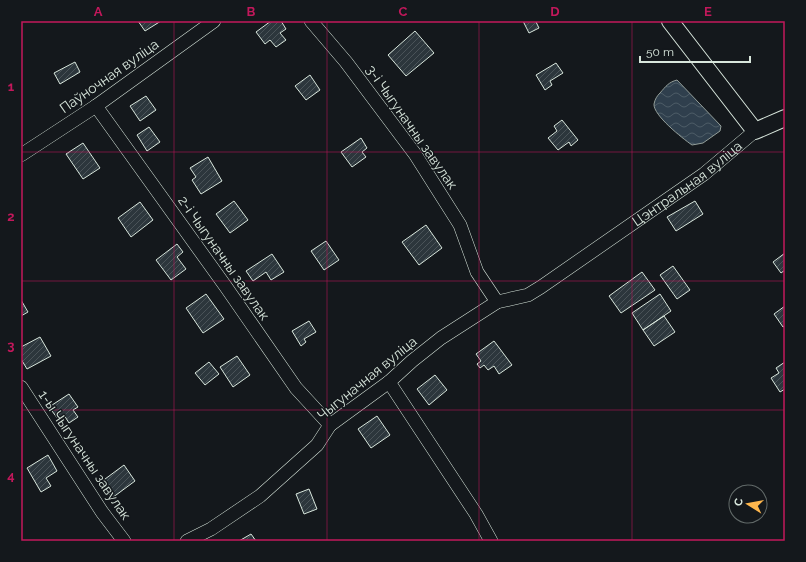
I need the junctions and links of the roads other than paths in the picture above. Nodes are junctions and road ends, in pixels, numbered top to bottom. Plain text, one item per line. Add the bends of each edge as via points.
1 (214, 21) edge
2 (311, 21) edge
3 (670, 21) edge
4 (96, 106) junction
5 (785, 118) edge
6 (755, 131) junction
7 (21, 155) edge
8 (497, 302) junction
9 (389, 382) junction
10 (21, 387) edge
11 (330, 425) junction
12 (124, 541) edge
13 (187, 541) edge
14 (491, 541) edge

1 - 4 street, Паўночная вуліца
2 - 8 street, 3-і Чыгуначны завулак via 346,62 415,154 460,226 477,272
3 - 6 street, Цэнтральная вуліца
4 - 7 street, Паўночная вуліца
4 - 11 street, 2-і Чыгуначны завулак via 296,388
5 - 6 street
6 - 8 street, Цэнтральная вуліца via 704,174 542,287 528,295
8 - 9 street, Чыгуначная вуліца via 441,338
9 - 11 street, Чыгуначная вуліца
9 - 14 street
10 - 12 street, 1-ы Чыгуначны завулак via 102,512
11 - 13 street, Чыгуначная вуліца via 317,445 260,496 211,529

